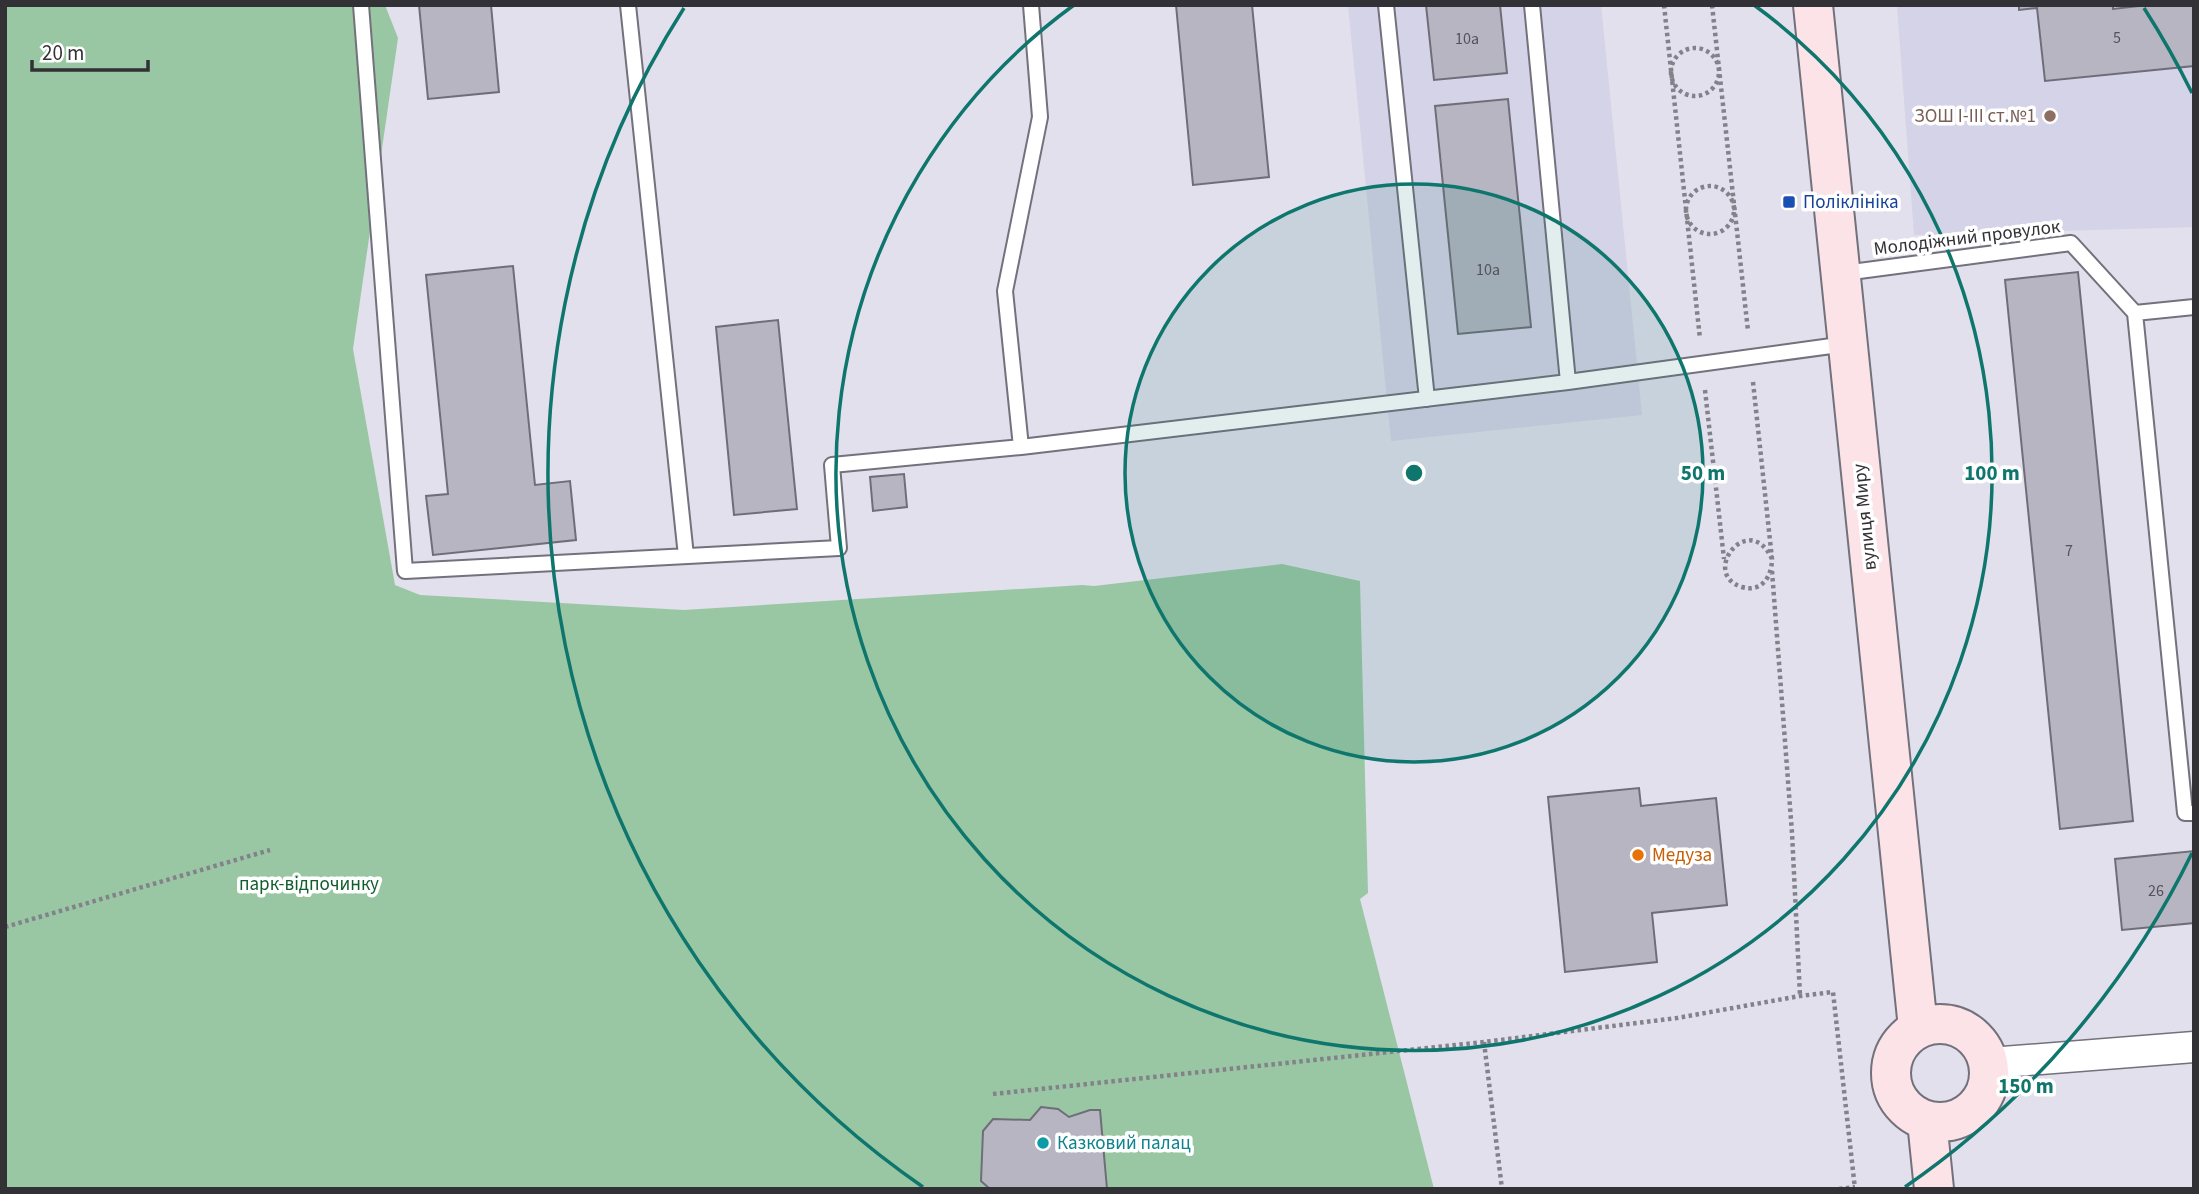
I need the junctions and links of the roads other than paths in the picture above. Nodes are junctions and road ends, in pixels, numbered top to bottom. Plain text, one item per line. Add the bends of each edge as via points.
1 (361, 5) edge
2 (628, 5) edge
3 (1031, 5) edge
4 (1386, 5) edge
5 (1532, 5) edge
6 (1813, 5) edge
7 (1840, 273) junction
8 (2194, 307) edge
9 (2135, 313) junction
10 (1847, 344) junction
11 (1568, 382) junction
12 (1427, 399) junction
13 (1021, 447) junction
14 (686, 556) junction
15 (2194, 813) edge
16 (1918, 1028) junction
17 (2194, 1047) edge
18 (1990, 1063) junction
19 (1927, 1121) junction
20 (1934, 1189) edge

1 - 14 lane via 405,572
2 - 14 lane
3 - 13 lane via 1040,117 1004,291
4 - 12 lane
5 - 11 lane
6 - 7 main road, вулиця Миру
7 - 9 lane, Молодіжний провулок via 2071,243
7 - 10 main road, вулиця Миру
8 - 9 lane
9 - 15 lane via 2185,813
10 - 11 lane
10 - 16 main road, вулиця Миру
11 - 12 lane
12 - 13 lane
13 - 14 lane via 832,465 839,548
16 - 18 main road via 1935,1024 1967,1031 1980,1043
16 - 19 main road via 1895,1053 1891,1077 1900,1102
17 - 18 street
18 - 19 main road via 1981,1102 1957,1119
19 - 20 main road

